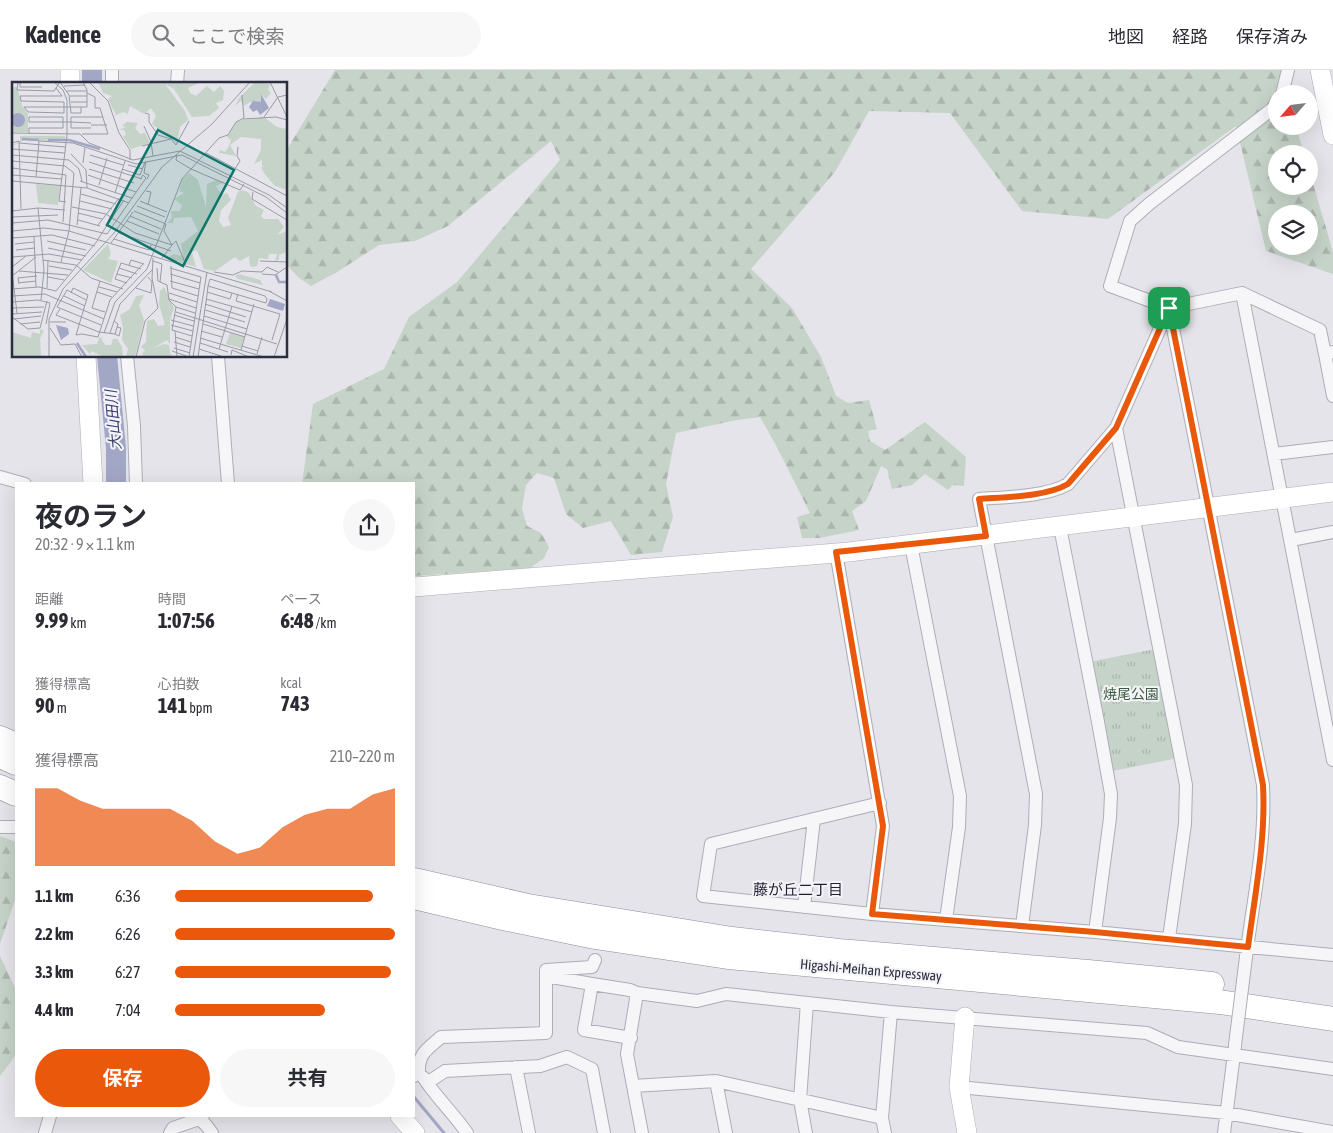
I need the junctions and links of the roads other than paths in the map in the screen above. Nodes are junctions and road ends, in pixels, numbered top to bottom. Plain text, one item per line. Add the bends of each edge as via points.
1 (1288, 70) edge
2 (1320, 70) edge
3 (1284, 85) edge
4 (1268, 112) edge
5 (1333, 135) edge
6 (1242, 292) junction
7 (1169, 308) junction
8 (1329, 353) edge
9 (86, 358) edge
10 (127, 358) edge
11 (218, 358) edge
12 (1333, 396) edge
13 (1116, 428) junction
14 (1333, 447) edge
15 (1274, 454) junction
16 (0, 477) edge
17 (18, 482) edge
18 (94, 482) edge
19 (136, 482) edge
20 (228, 482) edge
21 (1333, 492) edge
22 (1283, 499) junction
23 (1210, 508) junction
24 (1134, 518) junction
25 (1060, 527) junction
26 (1333, 532) edge
27 (986, 536) junction
28 (1291, 540) junction
29 (911, 545) junction
30 (836, 552) junction
31 (415, 587) edge
32 (0, 738) edge
33 (15, 745) edge
34 (0, 756) edge
35 (1333, 760) edge
36 (15, 763) edge
37 (0, 787) edge
38 (15, 794) edge
39 (880, 803) junction
40 (814, 819) junction
41 (0, 827) edge
42 (15, 827) edge
43 (415, 880) edge
44 (415, 897) edge
45 (415, 906) edge
46 (804, 907) junction
47 (464, 909) junction
48 (872, 914) junction
49 (946, 920) junction
50 (1022, 926) junction
51 (1095, 932) junction
52 (1169, 938) junction
53 (1247, 952) junction
54 (1333, 955) edge
55 (595, 960) dead end
56 (546, 976) junction
57 (592, 984) junction
58 (637, 993) junction
59 (1333, 1002) edge
60 (807, 1003) junction
61 (891, 1012) junction
62 (965, 1017) junction
63 (1333, 1019) edge
64 (630, 1038) junction
65 (1234, 1050) junction
66 (516, 1067) junction
67 (1333, 1069) edge
68 (416, 1072) edge
69 (716, 1081) junction
70 (427, 1083) junction
71 (633, 1086) junction
72 (959, 1087) junction
73 (800, 1100) junction
74 (1226, 1113) junction
75 (50, 1117) edge
76 (199, 1117) edge
77 (401, 1117) edge
78 (882, 1118) junction
79 (1333, 1132) edge
80 (45, 1133) edge
81 (170, 1133) edge
82 (212, 1133) edge
83 (415, 1133) edge
84 (467, 1133) edge
85 (528, 1133) edge
86 (604, 1133) edge
87 (642, 1133) edge
88 (726, 1133) edge
89 (806, 1133) edge
90 (885, 1133) edge
91 (967, 1133) edge
92 (1224, 1133) edge

1 - 3 street
2 - 5 street
4 - 7 street via 1130,221 1110,286
6 - 7 street
6 - 8 street via 1320,330
6 - 15 street
7 - 13 street
7 - 23 street
8 - 12 street
9 - 18 street
10 - 19 street
11 - 20 street
13 - 24 street
13 - 27 street via 1061,488 1024,496 979,499
14 - 15 street
15 - 22 street
16 - 17 street
21 - 22 street
22 - 23 street
22 - 28 street
23 - 24 street
23 - 53 street via 1263,785 1263,832
24 - 25 street
24 - 52 street via 1186,784 1185,824
25 - 27 street
25 - 51 street via 1111,794
26 - 28 street
27 - 29 street
27 - 50 street via 1036,794
28 - 35 street
29 - 30 street
29 - 49 street via 960,796
30 - 31 street
30 - 39 street
32 - 33 highway
34 - 36 highway
37 - 38 highway
39 - 40 street
39 - 48 street via 883,826
40 - 46 street
40 - 46 street via 711,844 703,896
41 - 42 street
43 - 59 highway, Higashi-Meihan Expressway via 528,906 732,939 1223,986
44 - 47 highway, Higashi-Meihan Expressway
45 - 47 highway
46 - 48 street
47 - 63 highway, Higashi-Meihan Expressway via 595,937 728,957 1220,1002
48 - 49 street
49 - 50 street
50 - 51 street
51 - 52 street
52 - 53 street
53 - 54 street
53 - 65 street, bridge
55 - 56 street via 592,967 546,970
56 - 57 street
56 - 68 street via 546,1033 441,1037 424,1052
57 - 58 street
57 - 64 street via 584,1030
58 - 60 street via 696,1001 726,994
58 - 64 street
60 - 61 street
60 - 73 street
61 - 62 street
61 - 78 street
62 - 65 street via 1147,1033 1178,1047
62 - 72 street
64 - 71 street via 627,1054
65 - 67 street
65 - 74 street
66 - 70 street via 445,1071
66 - 85 street
66 - 86 street via 540,1066 566,1057 592,1069
68 - 70 street
69 - 71 street
69 - 73 street
69 - 88 street
70 - 84 street
71 - 87 street
72 - 74 street
72 - 91 street
73 - 78 street
73 - 89 street
74 - 79 street
74 - 92 street
75 - 80 street
76 - 81 street via 173,1128
76 - 82 street
77 - 83 street
78 - 90 street

